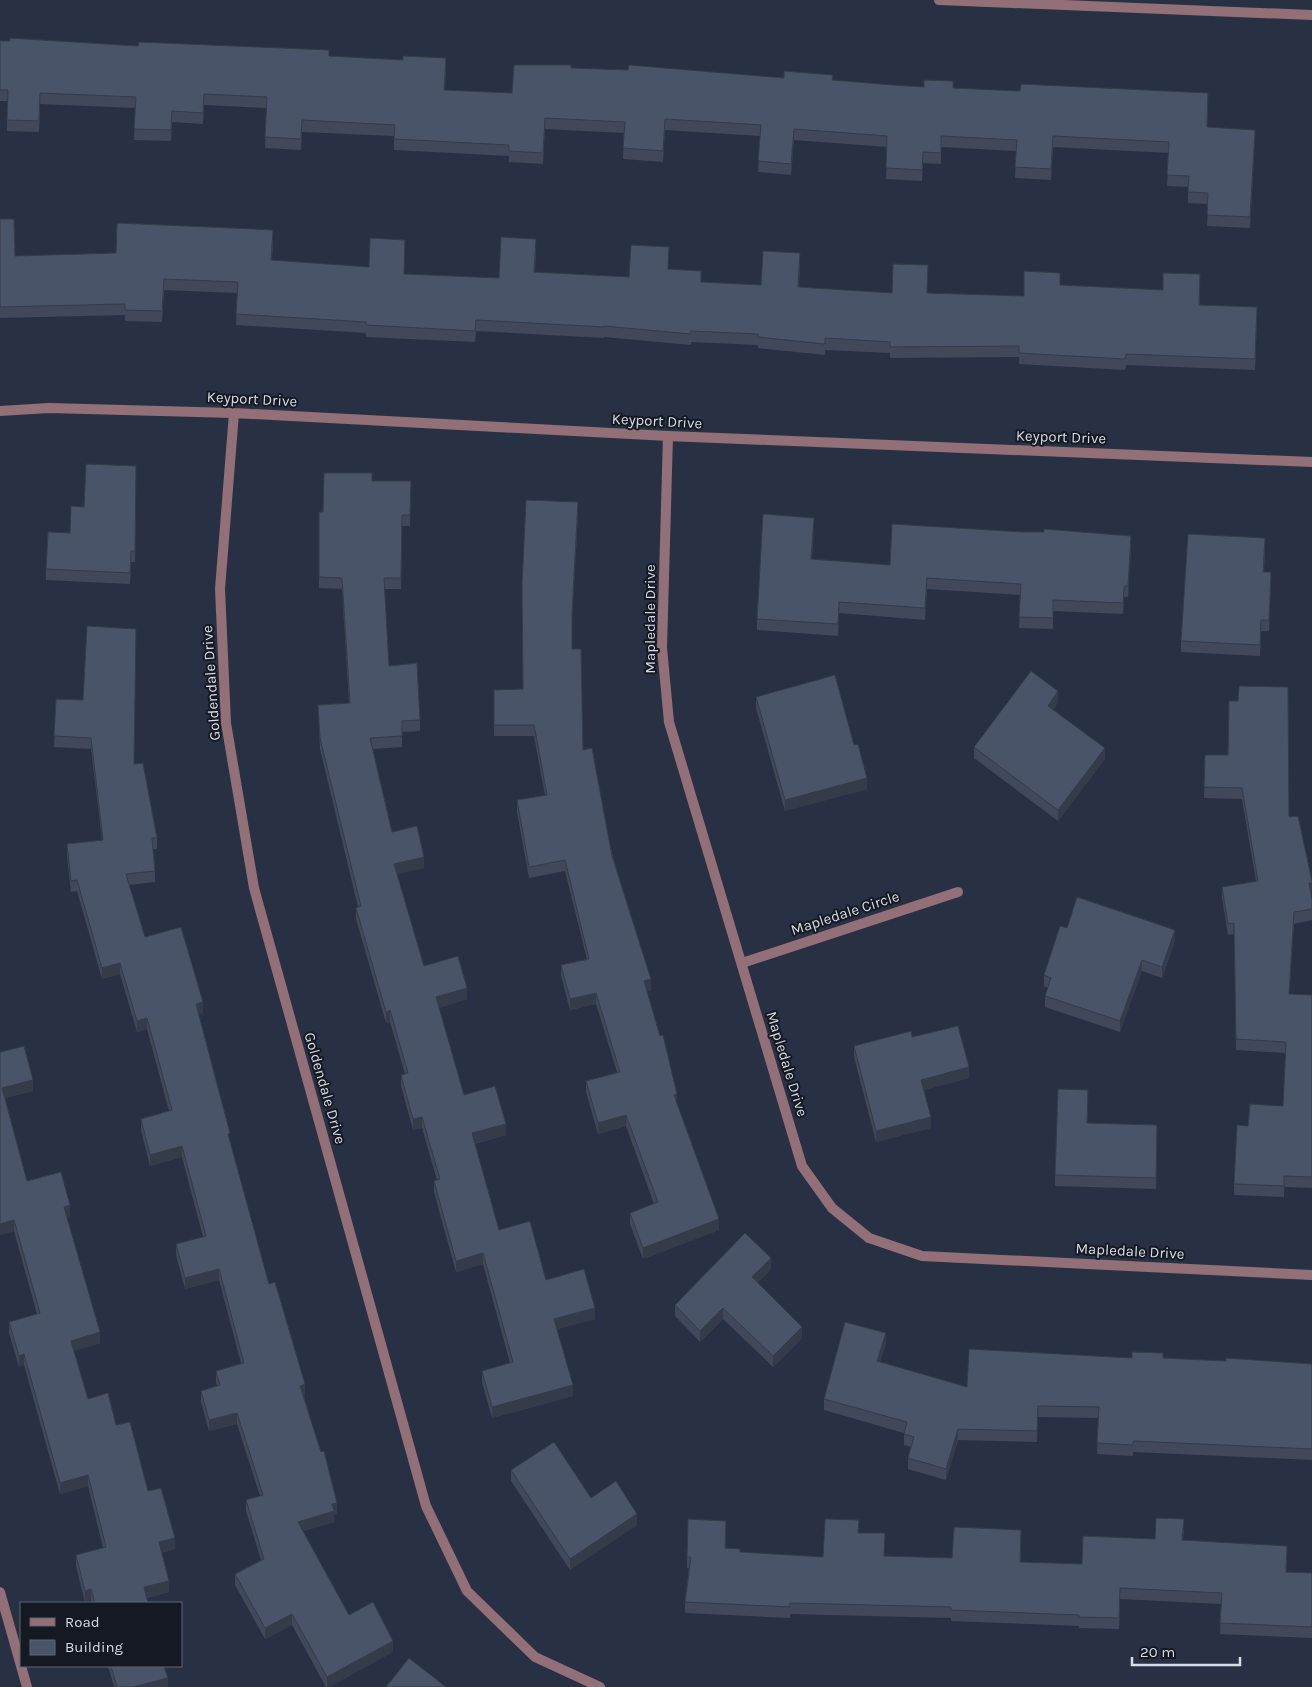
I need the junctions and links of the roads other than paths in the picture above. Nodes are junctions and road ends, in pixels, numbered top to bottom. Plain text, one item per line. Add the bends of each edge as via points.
1 (939, 0) edge
2 (1312, 15) edge
3 (0, 412) edge
4 (234, 413) junction
5 (668, 436) junction
6 (1312, 462) edge
7 (958, 892) dead end
8 (742, 963) junction
9 (1312, 1275) edge
10 (0, 1592) edge
11 (20, 1662) edge
12 (21, 1667) edge
13 (27, 1687) edge
14 (600, 1687) edge

1 - 2 street
3 - 4 street, Keyport Drive via 49,408
4 - 5 street, Keyport Drive
4 - 14 street, Goldendale Drive via 220,589 226,722 252,878 426,1506 467,1591 535,1657
5 - 6 street, Keyport Drive
5 - 8 street, Mapledale Drive via 662,648 669,722
7 - 8 street, Mapledale Circle
8 - 9 street, Mapledale Drive via 802,1166 832,1208 869,1238 922,1256
10 - 11 street
12 - 13 street

